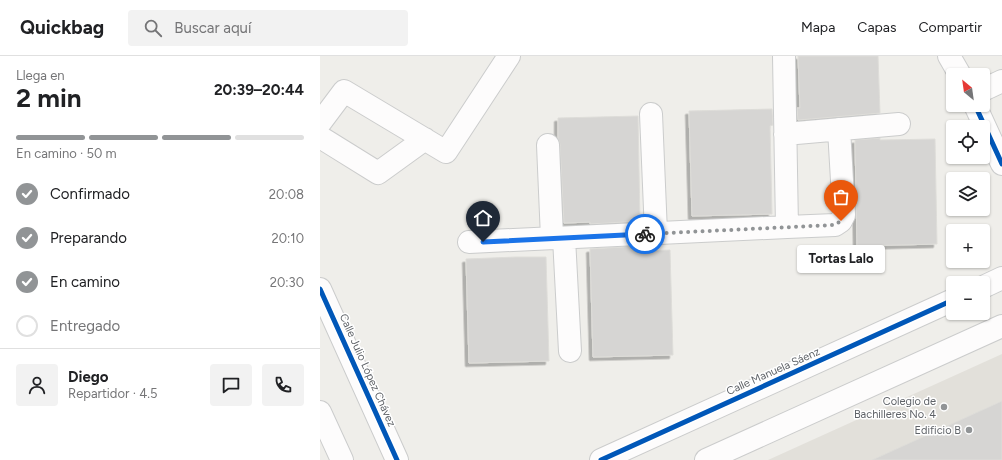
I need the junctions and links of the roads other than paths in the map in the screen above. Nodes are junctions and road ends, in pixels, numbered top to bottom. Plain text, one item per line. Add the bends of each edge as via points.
1 (509, 56) edge
2 (784, 56) edge
3 (949, 56) edge
4 (956, 68) edge
5 (1002, 81) edge
6 (990, 87) edge
7 (979, 112) edge
8 (651, 114) dead end
9 (320, 123) edge
10 (899, 124) dead end
11 (839, 129) junction
12 (786, 134) junction
13 (320, 137) edge
14 (425, 139) junction
15 (548, 146) dead end
16 (1002, 164) edge
17 (787, 227) junction
18 (656, 233) junction
19 (558, 238) junction
20 (469, 242) dead end
21 (1002, 278) edge
22 (990, 283) edge
23 (320, 289) edge
24 (946, 303) edge
25 (1002, 326) edge
26 (570, 351) dead end
27 (320, 412) edge
28 (342, 460) edge
29 (397, 460) edge
30 (601, 460) edge
31 (706, 460) edge

1 - 14 street via 446,152
2 - 12 street
3 - 4 street
5 - 6 street
7 - 16 street
8 - 18 street
9 - 14 street via 344,91
10 - 11 street
11 - 12 street
11 - 17 street via 844,215 841,221 834,225
12 - 17 street
13 - 14 street via 378,173
15 - 19 street
17 - 18 street
18 - 19 street
19 - 20 street
19 - 26 street
21 - 22 street
23 - 29 street, Calle Julio López Chávez
24 - 30 street, Calle Manuela Sáenz
25 - 31 street
27 - 28 street

